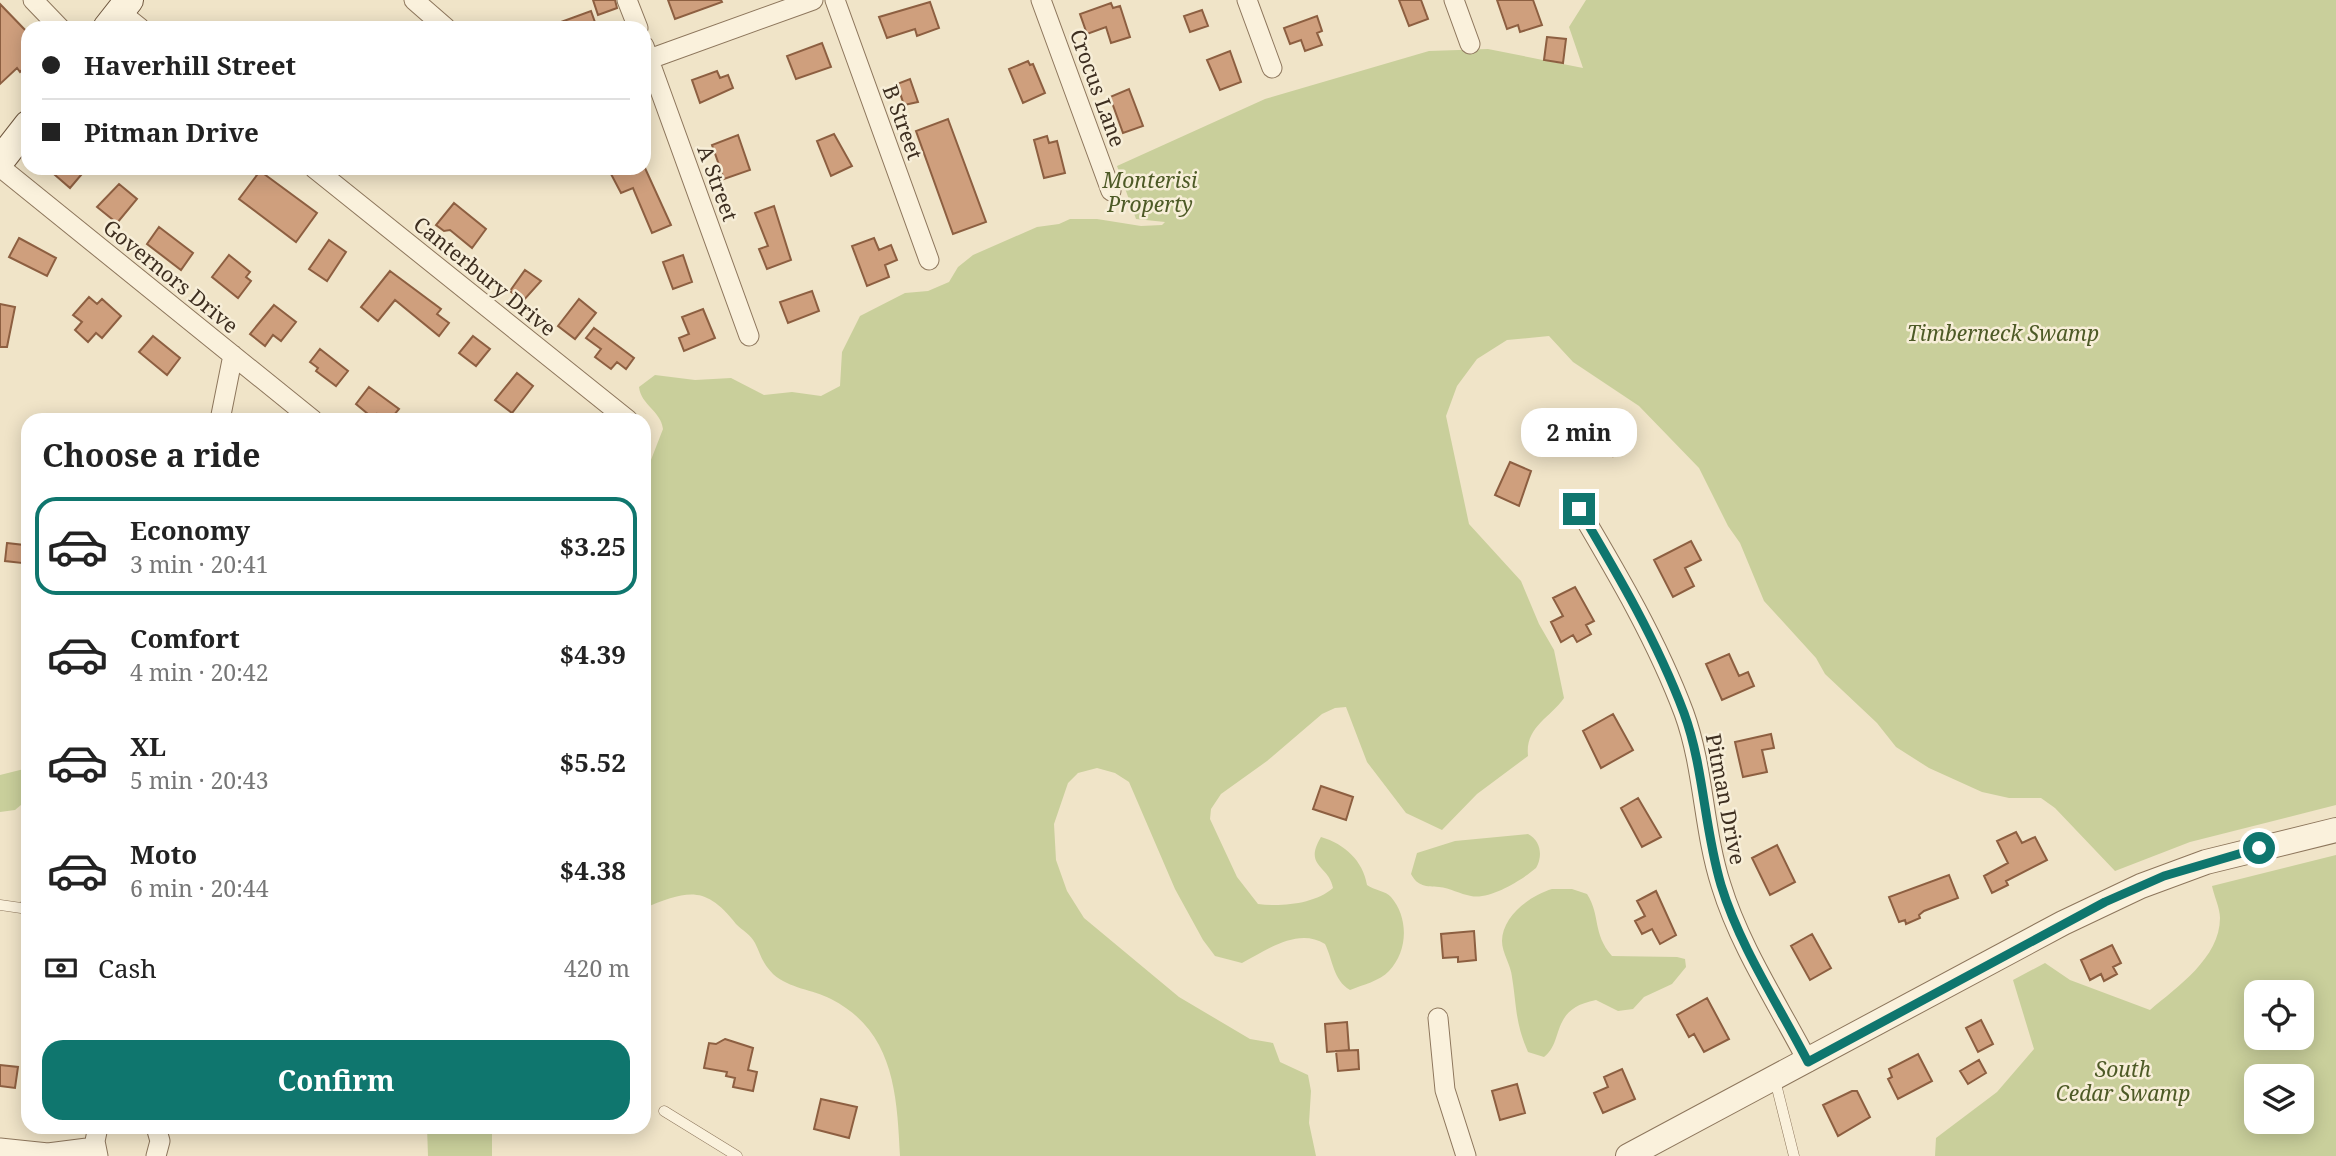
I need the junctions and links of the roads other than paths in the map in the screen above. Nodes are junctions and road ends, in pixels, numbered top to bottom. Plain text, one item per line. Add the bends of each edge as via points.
1 (33, 0) edge
2 (414, 0) edge
3 (627, 0) edge
4 (813, 0) edge
5 (835, 0) edge
6 (1041, 0) edge
7 (1247, 0) edge
8 (1454, 0) edge
9 (53, 21) edge
10 (438, 21) edge
11 (635, 21) edge
12 (1470, 44) dead end
13 (651, 53) edge
14 (1272, 68) dead end
15 (651, 69) edge
16 (21, 134) edge
17 (0, 160) edge
18 (0, 167) edge
19 (323, 175) edge
20 (1111, 191) dead end
21 (929, 260) dead end
22 (749, 336) dead end
23 (233, 355) junction
24 (221, 413) edge
25 (304, 413) edge
26 (619, 413) edge
27 (1579, 509) dead end
28 (2336, 830) edge
29 (0, 905) edge
30 (21, 908) edge
31 (1438, 1018) dead end
32 (1808, 1062) junction
33 (1774, 1080) junction
34 (664, 1111) dead end
35 (98, 1134) edge
36 (158, 1134) edge
37 (0, 1148) edge
38 (97, 1152) edge
39 (156, 1156) edge
40 (737, 1156) edge
41 (1465, 1156) edge
42 (1628, 1156) edge
43 (1794, 1156) edge

1 - 9 street
2 - 10 street
3 - 11 street
4 - 13 street
5 - 21 street, B Street
6 - 20 street, Crocus Lane
7 - 14 street
8 - 12 street
15 - 22 street, A Street
16 - 17 main road
18 - 23 street, Governors Drive
19 - 26 street, Canterbury Drive
23 - 24 street
23 - 25 street, Governors Drive
27 - 32 street, Pitman Drive via 1669,675 1692,739 1724,895
28 - 32 street via 2206,862 2141,886 2063,923
29 - 30 lane
31 - 41 street via 1445,1090
32 - 33 street
33 - 42 street
33 - 43 lane
34 - 40 lane
35 - 38 street
36 - 39 street
37 - 38 street

